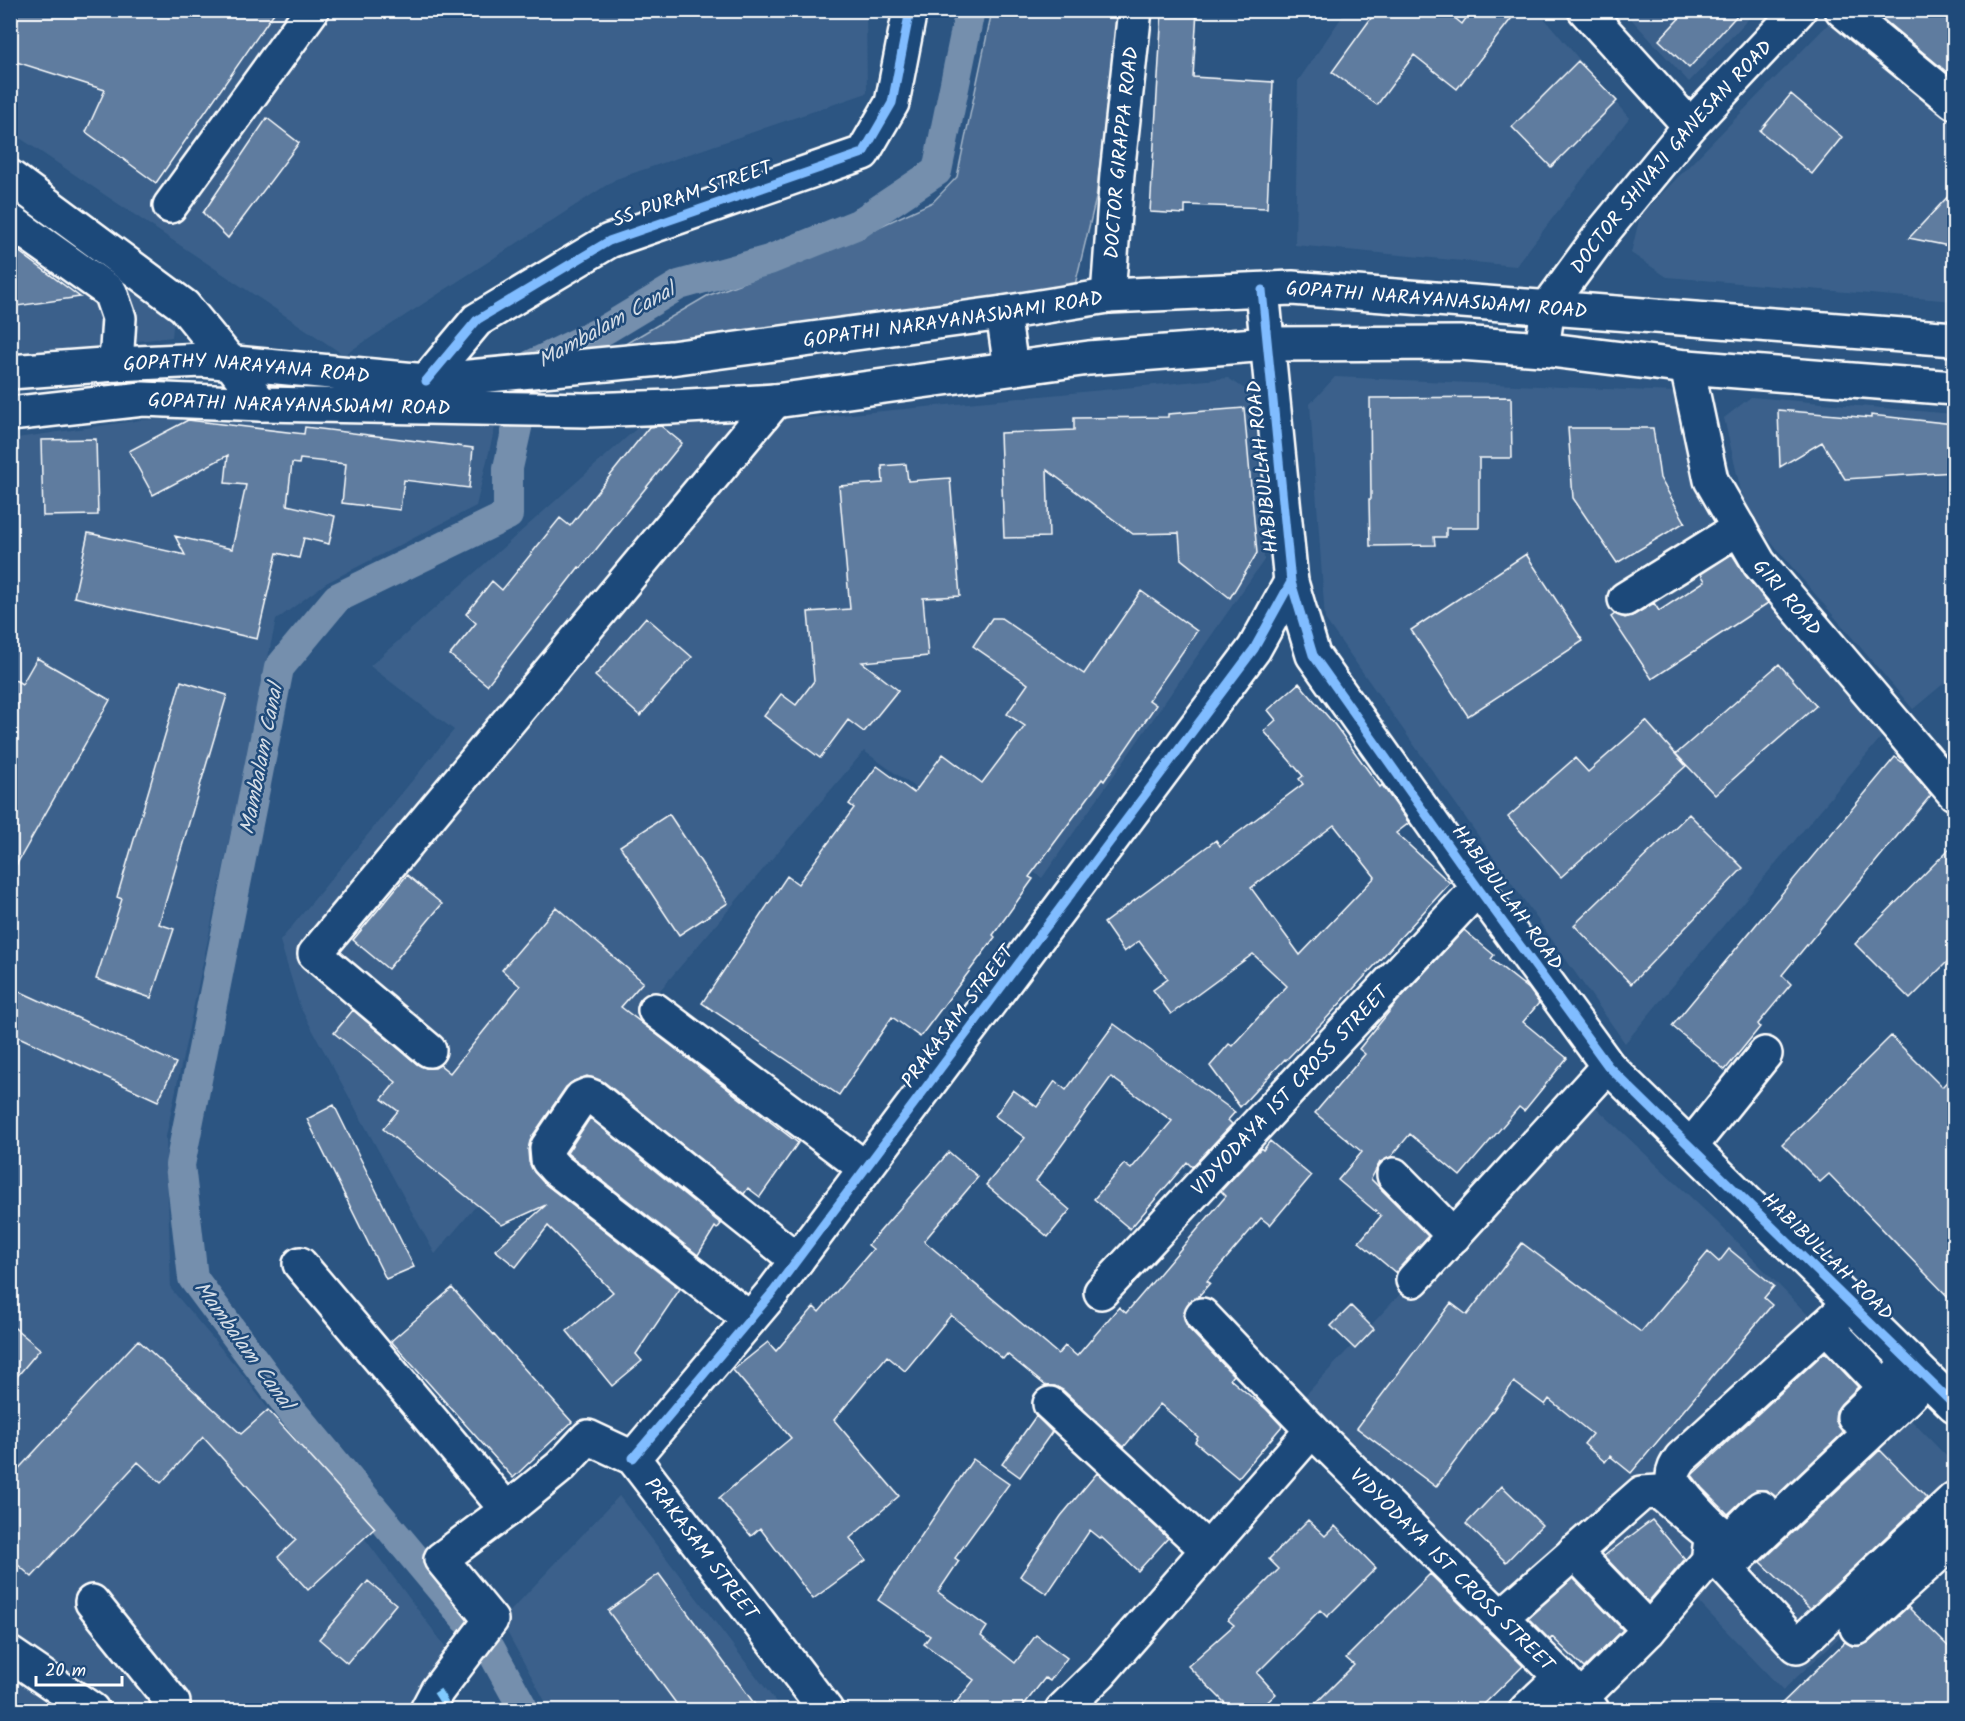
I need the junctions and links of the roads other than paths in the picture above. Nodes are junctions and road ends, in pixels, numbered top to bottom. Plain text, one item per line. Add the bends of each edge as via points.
1 (312, 10) edge
2 (910, 10) edge
3 (1135, 10) edge
4 (1585, 10) edge
5 (1799, 10) edge
6 (1842, 10) edge
7 (1954, 102) edge
8 (1690, 126) junction
9 (10, 177) edge
10 (170, 206) dead end
11 (10, 221) edge
12 (1263, 290) junction
13 (1108, 296) junction
14 (1548, 307) junction
15 (1003, 313) junction
16 (1954, 339) edge
17 (1268, 344) junction
18 (1542, 349) junction
19 (230, 362) junction
20 (116, 364) junction
21 (1687, 367) junction
22 (1011, 368) junction
23 (10, 372) edge
24 (426, 381) junction
25 (1954, 388) edge
26 (484, 392) junction
27 (775, 401) junction
28 (261, 404) junction
29 (10, 414) edge
30 (1739, 528) junction
31 (1291, 582) junction
32 (1625, 599) dead end
33 (1954, 793) edge
34 (1478, 888) junction
35 (655, 1010) dead end
36 (429, 1050) dead end
37 (1766, 1054) dead end
38 (1608, 1066) junction
39 (1690, 1146) junction
40 (865, 1168) junction
41 (1394, 1175) dead end
42 (1454, 1236) junction
43 (797, 1260) junction
44 (300, 1264) dead end
45 (1413, 1280) dead end
46 (1101, 1292) dead end
47 (1851, 1303) junction
48 (1202, 1315) dead end
49 (750, 1319) junction
50 (1826, 1326) junction
51 (1919, 1370) junction
52 (1885, 1388) junction
53 (1050, 1404) dead end
54 (1954, 1405) edge
55 (1312, 1430) junction
56 (633, 1458) junction
57 (1954, 1499) edge
58 (507, 1510) junction
59 (1954, 1540) edge
60 (1207, 1549) junction
61 (1574, 1552) junction
62 (92, 1602) dead end
63 (1502, 1617) junction
64 (1857, 1628) dead end
65 (1649, 1630) junction
66 (10, 1654) edge
67 (1578, 1695) edge
68 (437, 1704) edge
69 (92, 1710) edge
70 (167, 1710) edge
71 (826, 1710) edge
72 (1062, 1710) edge
73 (1527, 1710) edge

1 - 10 street
2 - 24 street, SS PURAM STREET via 892,103 863,153 609,241 477,320
3 - 13 street, DOCTOR GIRAPPA ROAD
4 - 8 street
5 - 8 street, DOCTOR SHIVAJI GANESAN ROAD
6 - 7 street
8 - 14 street, DOCTOR SHIVAJI GANESAN ROAD via 1603,232
9 - 19 street via 183,306
11 - 20 street via 110,292 119,318
12 - 13 street, GOPATHI NARAYANASWAMI ROAD
12 - 14 street, GOPATHI NARAYANASWAMI ROAD via 1346,291
12 - 17 street, HABIBULLAH ROAD
13 - 15 street, GOPATHI NARAYANASWAMI ROAD
14 - 16 street, GOPATHI NARAYANASWAMI ROAD
14 - 18 street
15 - 22 street
15 - 26 street, GOPATHI NARAYANASWAMI ROAD via 671,358
17 - 18 street, GOPATHI NARAYANASWAMI ROAD via 1460,343
17 - 22 street, GOPATHI NARAYANASWAMI ROAD
17 - 31 street, HABIBULLAH ROAD
18 - 21 street, GOPATHI NARAYANASWAMI ROAD
19 - 20 street, GOPATHY NARAYANA ROAD
19 - 24 street, GOPATHY NARAYANA ROAD
19 - 28 street
20 - 23 street, GOPATHY NARAYANA ROAD
21 - 25 street, GOPATHI NARAYANASWAMI ROAD
21 - 30 street, GIRI ROAD via 1711,480
22 - 27 street, GOPATHI NARAYANASWAMI ROAD
24 - 26 street, GOPATHY NARAYANA ROAD
26 - 27 street, GOPATHI NARAYANASWAMI ROAD via 588,410
26 - 28 street, GOPATHI NARAYANASWAMI ROAD
27 - 36 street via 315,954
28 - 29 street, GOPATHI NARAYANASWAMI ROAD via 143,399
30 - 32 street
30 - 33 street, GIRI ROAD via 1759,563
31 - 34 street, HABIBULLAH ROAD via 1313,655
31 - 40 street, PRAKASAM STREET via 1254,650
34 - 38 street, HABIBULLAH ROAD
34 - 46 street, VIDYODAYA 1ST CROSS STREET
35 - 40 street
37 - 39 street
38 - 39 street, HABIBULLAH ROAD
38 - 42 street
39 - 47 street, HABIBULLAH ROAD
40 - 43 street, PRAKASAM STREET
41 - 42 street
42 - 45 street
43 - 49 street, PRAKASAM STREET
43 - 49 street via 593,1097 581,1098 547,1148 548,1160
44 - 58 street
47 - 50 street
47 - 51 street, HABIBULLAH ROAD
48 - 55 street, VIDYODAYA 1ST CROSS STREET
49 - 56 street, PRAKASAM STREET
50 - 52 street
50 - 52 street via 1675,1467 1673,1478 1677,1487 1716,1529 1732,1536
51 - 52 street
51 - 54 street, HABIBULLAH ROAD
51 - 57 street via 1905,1400 1726,1569 1797,1646
53 - 60 street
55 - 60 street
55 - 63 street, VIDYODAYA 1ST CROSS STREET
56 - 58 street via 588,1437 561,1466
56 - 71 street, PRAKASAM STREET
58 - 68 street via 441,1559 491,1620
59 - 64 street
60 - 72 street via 1100,1673
61 - 63 street
61 - 65 street
61 - 65 street via 1642,1493 1650,1491 1659,1492 1707,1532 1711,1540 1708,1561
62 - 70 street via 173,1703
63 - 67 street, VIDYODAYA 1ST CROSS STREET
65 - 67 street
66 - 69 street
67 - 73 street

